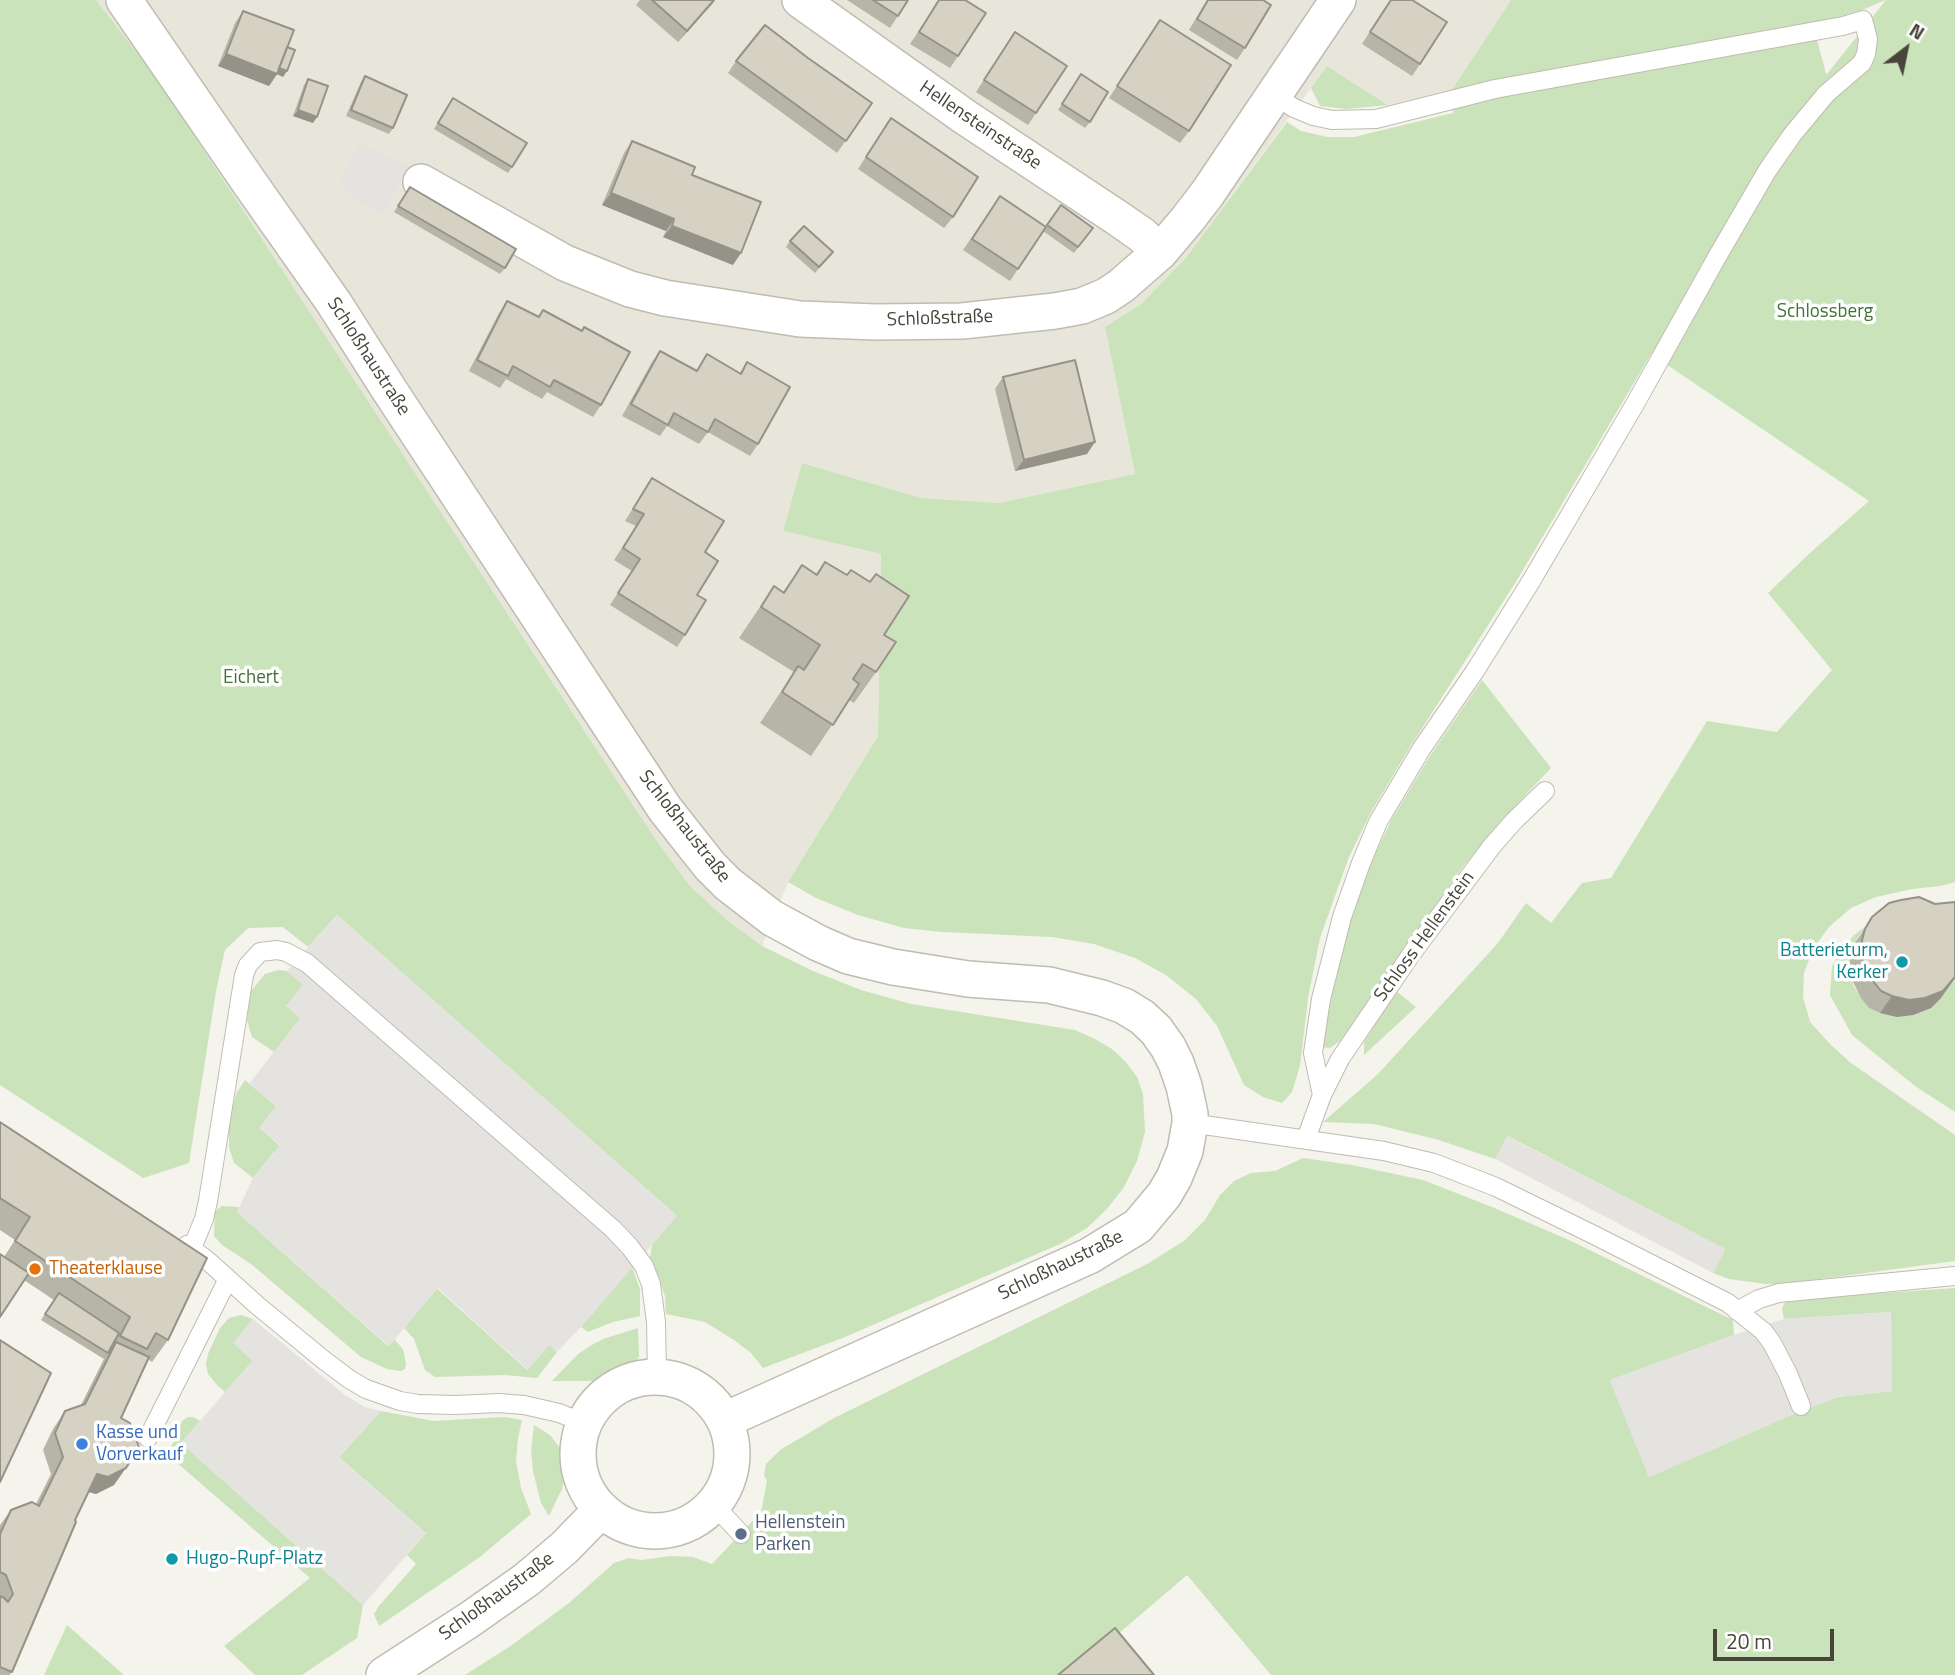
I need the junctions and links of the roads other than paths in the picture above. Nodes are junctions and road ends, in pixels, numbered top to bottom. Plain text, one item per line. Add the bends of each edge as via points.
1 (124, 0) edge
2 (800, 0) edge
3 (1338, 0) edge
4 (1275, 95) junction
5 (421, 182) dead end
6 (1160, 252) junction
7 (1545, 791) dead end
8 (1322, 1095) junction
9 (1191, 1123) junction
10 (1306, 1139) junction
11 (169, 1234) edge
12 (192, 1248) junction
13 (1955, 1276) edge
14 (228, 1279) junction
15 (1737, 1311) junction
16 (657, 1376) junction
17 (1801, 1406) dead end
18 (725, 1420) junction
19 (584, 1423) junction
20 (148, 1438) dead end
21 (714, 1505) junction
22 (601, 1510) junction
23 (741, 1534) dead end
24 (384, 1675) edge

1 - 9 street, Schloßhaustraße via 334,303 616,737 710,866 772,918 848,956 940,975 1062,988 1124,1006 1156,1030 1168,1047 1184,1086
2 - 6 street, Hellensteinstraße via 1142,235
3 - 4 street, Schloßstraße
4 - 6 street, Schloßstraße via 1207,194
4 - 8 lane via 1313,116 1354,121 1495,89 1863,20 1868,39 1862,63 1826,94 1767,171 1530,583 1378,822 1342,917 1323,989 1313,1053
5 - 6 street, Schloßstraße via 565,263 619,285 665,298 800,319 962,321 1082,306 1121,286
7 - 8 lane, Schloss Hellenstein via 1514,821 1456,893 1340,1059
8 - 10 lane, Schloss Hellenstein
9 - 10 lane
9 - 18 street, Schloßhaustraße via 1182,1161 1169,1187 1151,1213 1117,1240
10 - 15 lane via 1384,1151 1463,1173 1594,1235
11 - 12 lane
12 - 14 lane
12 - 16 lane via 208,1201 244,975 260,952 286,952 307,963 630,1247 651,1284
13 - 15 lane via 1779,1293
14 - 19 lane via 324,1361 381,1395 436,1405 514,1403
14 - 20 lane
15 - 17 lane via 1772,1343
16 - 18 street via 696,1388
16 - 19 street via 614,1388
18 - 21 street via 732,1439 732,1463 727,1485
19 - 22 street via 579,1467
21 - 22 street via 692,1522 664,1531 636,1529
21 - 23 lane
22 - 24 street, Schloßhaustraße via 526,1580

